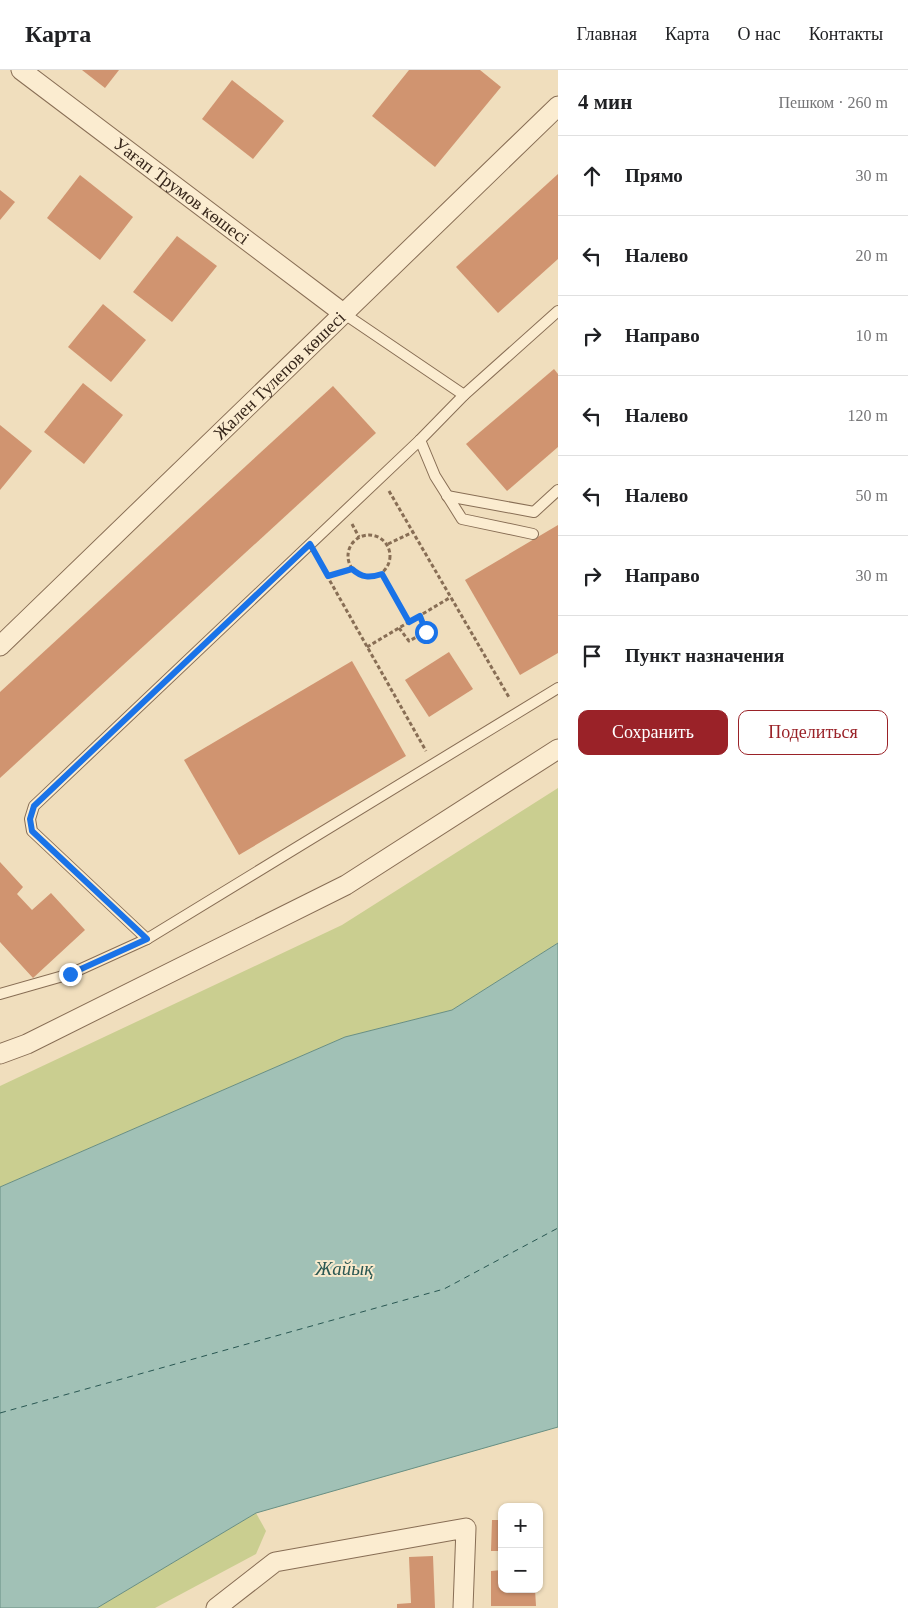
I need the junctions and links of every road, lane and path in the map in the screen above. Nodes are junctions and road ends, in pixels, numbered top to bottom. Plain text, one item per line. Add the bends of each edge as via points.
1 (21, 70) edge
2 (558, 106) edge
3 (343, 313) junction
4 (556, 317) edge
5 (464, 395) junction
6 (420, 440) junction
7 (381, 477) junction
8 (558, 490) edge
9 (447, 496) junction
10 (413, 532) junction
11 (533, 534) dead end
12 (310, 544) junction
13 (388, 544) junction
14 (352, 569) junction
15 (382, 574) junction
16 (328, 576) junction
17 (451, 597) junction
18 (420, 616) junction
19 (409, 622) junction
20 (399, 628) junction
21 (0, 646) edge
22 (367, 647) junction
23 (558, 688) edge
24 (511, 701) dead end
25 (434, 746) dead end
26 (558, 749) edge
27 (147, 939) junction
28 (0, 994) edge
29 (0, 1054) edge
30 (216, 1608) edge
31 (463, 1608) edge

1 - 3 street, Уағап Трумов көшесі
2 - 3 street, Жален Тулепов көшесі
3 - 5 lane
3 - 21 street, Жален Тулепов көшесі
4 - 5 lane
5 - 6 lane
6 - 7 lane
6 - 9 lane
7 - 10 path
7 - 12 lane
8 - 9 lane via 534,512
9 - 11 lane via 462,519
10 - 13 path
10 - 17 path
12 - 16 path
12 - 27 lane via 34,806 30,819 32,831
13 - 14 path via 375,535 356,538 348,555
13 - 15 path via 391,557
14 - 15 path via 365,577
14 - 16 path
15 - 19 path
16 - 22 path
17 - 18 path
17 - 24 path
18 - 19 path
18 - 20 path via 426,632 409,641
19 - 20 path
20 - 22 path
22 - 25 path via 426,751
23 - 27 lane
26 - 29 street via 346,885 27,1044
27 - 28 lane via 70,974
30 - 31 street via 275,1562 466,1528

